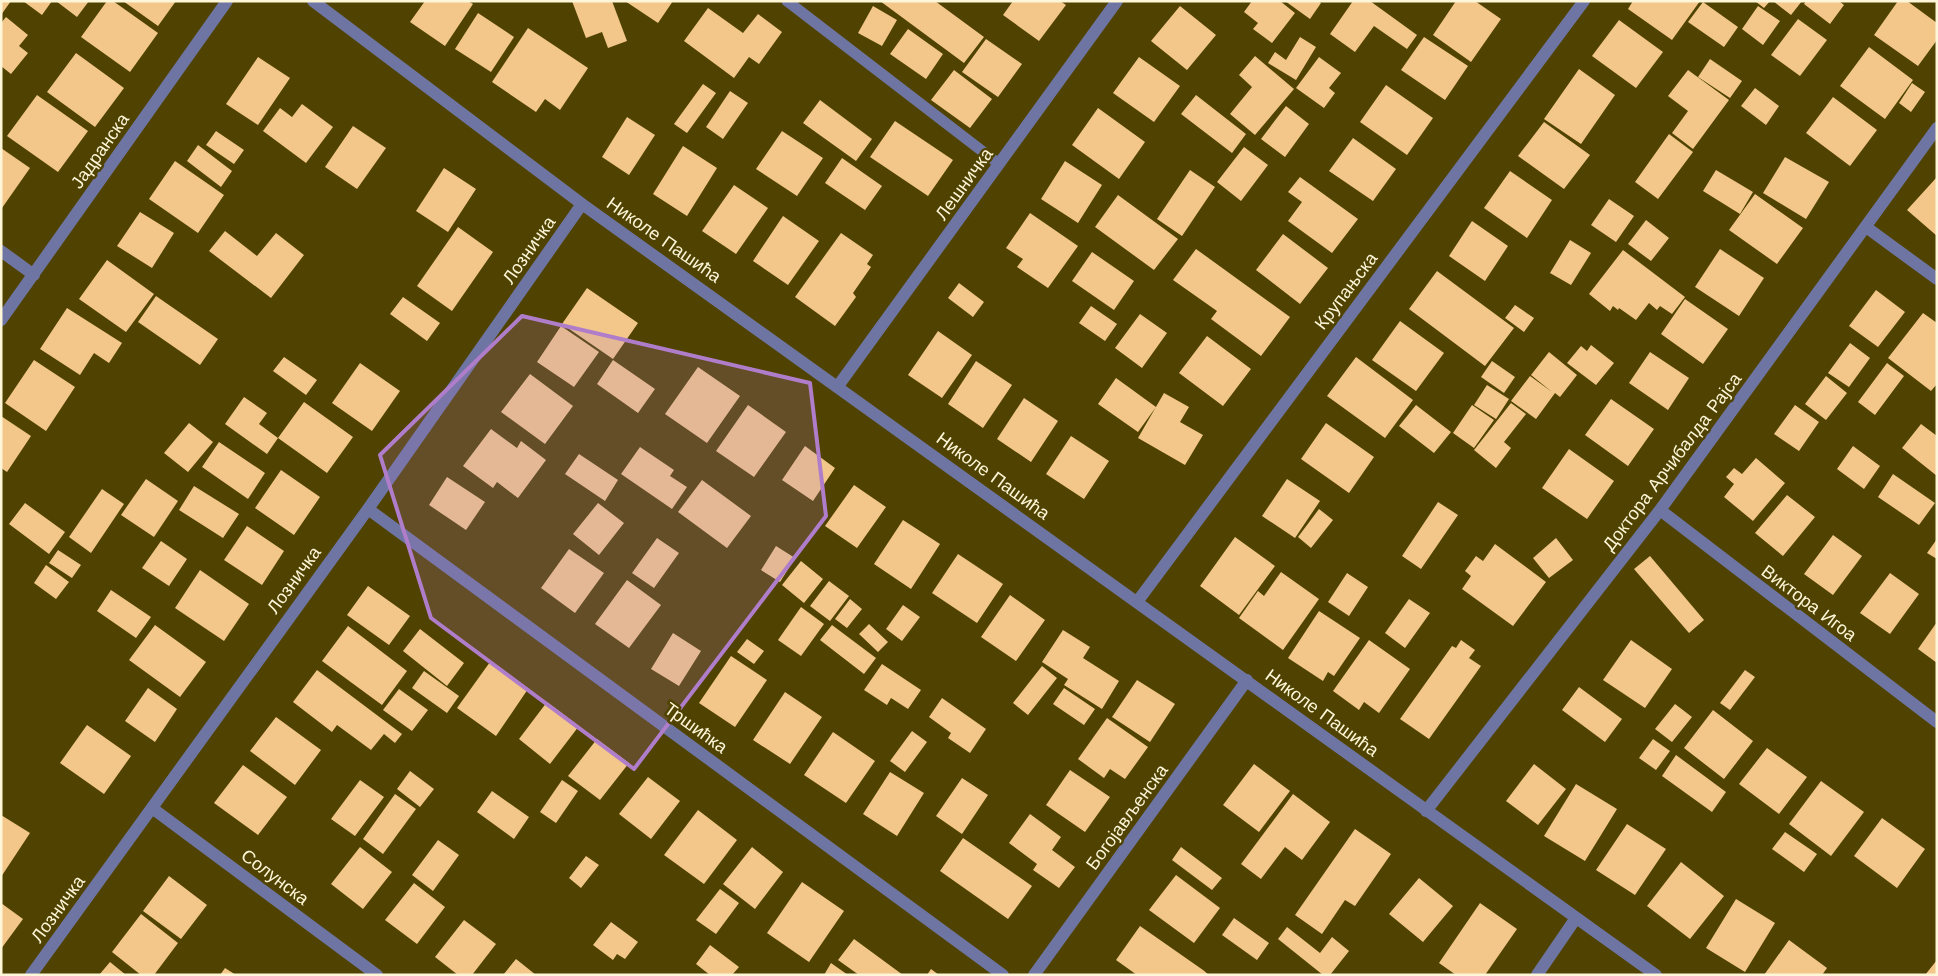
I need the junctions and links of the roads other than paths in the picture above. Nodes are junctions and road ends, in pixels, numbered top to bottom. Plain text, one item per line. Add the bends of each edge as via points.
1 (227, 1) edge
2 (313, 1) edge
3 (787, 1) edge
4 (1117, 1) edge
5 (1584, 1) edge
6 (1937, 128) edge
7 (1000, 164) junction
8 (582, 204) junction
9 (1866, 227) junction
10 (1, 251) edge
11 (34, 275) junction
12 (1937, 279) edge
13 (1, 320) edge
14 (838, 386) junction
15 (368, 509) junction
16 (1660, 510) junction
17 (1137, 602) junction
18 (1247, 680) junction
19 (1937, 722) edge
20 (152, 808) junction
21 (1426, 810) junction
22 (1576, 918) junction
23 (32, 975) edge
24 (377, 975) edge
25 (1003, 975) edge
26 (1034, 975) edge
27 (1537, 975) edge
28 (1656, 975) edge

1 - 11 street, Јадранска
2 - 8 street, Николе Пашића
3 - 7 lane
4 - 7 street, Лешничка
5 - 17 street, Крупањска
6 - 9 street, Доктора Арчибалда Рајса
7 - 14 street, Лешничка
8 - 14 street, Николе Пашића
8 - 15 street, Лозничка
9 - 12 street
9 - 16 street, Доктора Арчибалда Рајса
10 - 11 street
11 - 13 street, Јадранска
14 - 17 street, Николе Пашића
15 - 20 street, Лозничка
15 - 25 street, Тршићка
16 - 19 street, Виктора Игоа
16 - 21 street, Доктора Арчибалда Рајса
17 - 18 street, Николе Пашића
18 - 21 street, Николе Пашића
18 - 26 street, Богојављенска
20 - 23 street, Лозничка
20 - 24 street, Солунска
21 - 22 street, Николе Пашића
22 - 27 street
22 - 28 street, Николе Пашића

